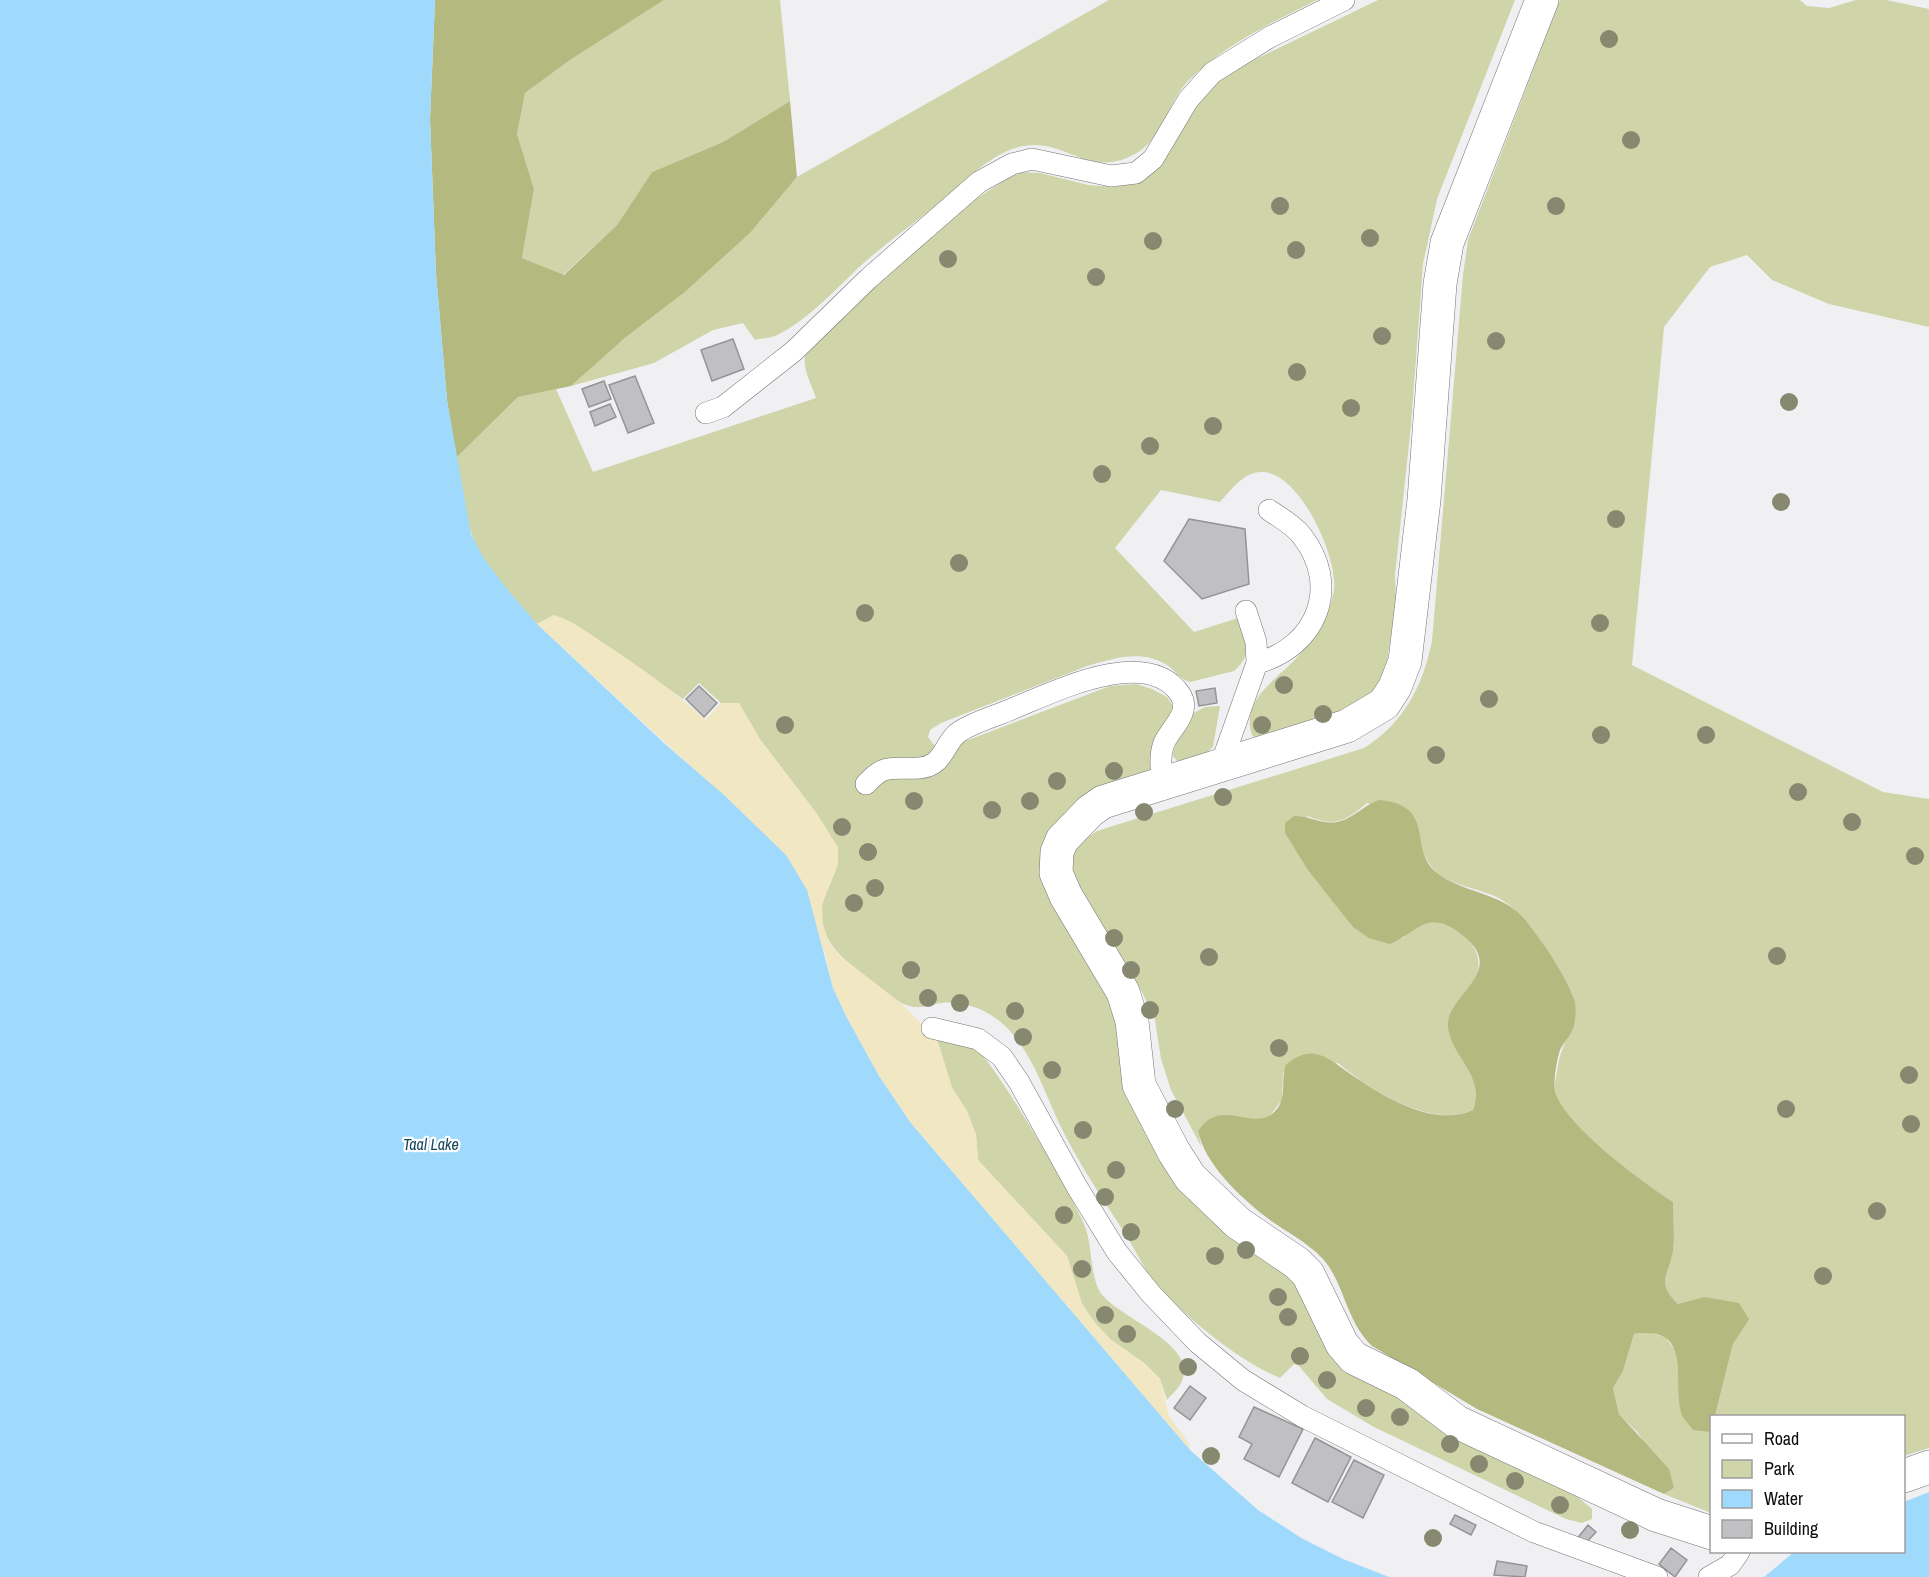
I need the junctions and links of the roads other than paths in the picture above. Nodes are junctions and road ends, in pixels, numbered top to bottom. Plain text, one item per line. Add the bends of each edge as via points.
1 (1344, 0) edge
2 (1542, 0) edge
3 (706, 413) dead end
4 (1269, 510) dead end
5 (1246, 611) dead end
6 (1257, 663) junction
7 (1220, 767) junction
8 (866, 784) dead end
9 (1163, 784) junction
10 (932, 1028) dead end
11 (1929, 1467) edge
12 (1905, 1476) edge
13 (1710, 1533) edge
14 (1738, 1553) edge
15 (1656, 1577) edge
16 (1709, 1577) edge

1 - 3 lane via 1270,37 1212,73 1188,100 1154,159 1136,173 1111,176 1032,159 1012,164 979,182 869,278 794,351 723,407
2 - 7 street via 1447,243 1440,284 1411,621 1405,661 1395,687 1384,704 1363,719
4 - 6 lane via 1292,526 1309,546 1319,570 1319,607 1303,636 1285,653
5 - 6 lane via 1256,642
6 - 7 lane
7 - 9 street
8 - 9 lane via 884,770 934,763 961,730 1077,684 1108,674 1136,672 1172,684 1182,696 1183,711 1162,751
9 - 13 street via 1103,802 1090,811 1062,840 1056,873 1123,992 1132,1021 1139,1085 1183,1167 1238,1223 1308,1274 1342,1344 1353,1358 1407,1384 1457,1422 1646,1510
10 - 15 lane via 978,1039 1002,1057 1117,1252 1198,1343 1243,1380 1302,1416 1534,1532
11 - 12 street
14 - 16 lane via 1730,1565

